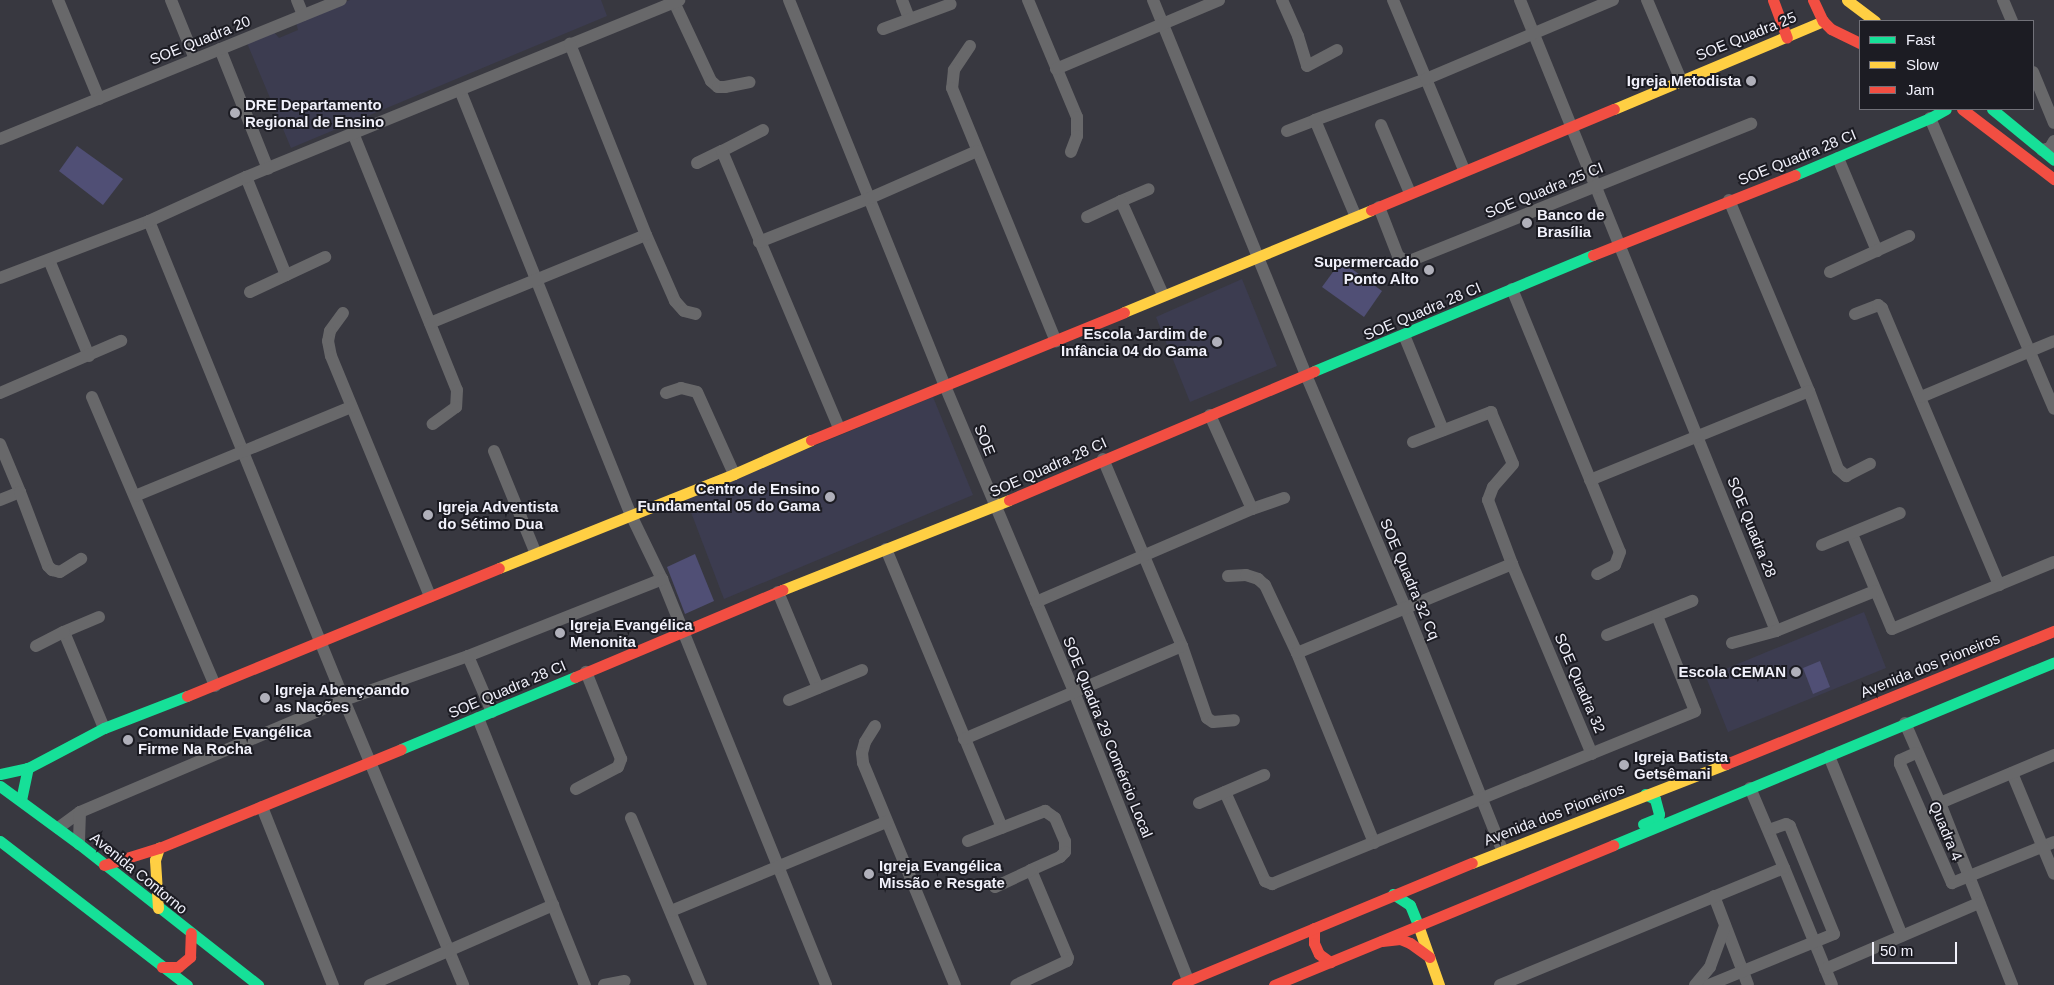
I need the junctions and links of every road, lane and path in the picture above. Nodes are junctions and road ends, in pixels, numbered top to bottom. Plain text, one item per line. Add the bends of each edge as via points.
1 (58, 0) edge
2 (171, 0) edge
3 (297, 0) edge
4 (341, 0) edge
5 (789, 0) edge
6 (902, 0) edge
7 (1028, 0) edge
8 (1153, 0) edge
9 (1219, 0) edge
10 (1282, 0) edge
11 (1393, 0) edge
12 (1520, 0) edge
13 (1613, 0) edge
14 (1648, 0) edge
15 (1773, 0) edge
16 (1847, 0) edge
17 (2003, 0) edge
18 (677, 1) edge
19 (1817, 3) edge
20 (951, 4) dead end
21 (303, 15) junction
22 (909, 18) junction
23 (1874, 20) edge
24 (2012, 20) edge
25 (1823, 21) junction
26 (1162, 23) junction
27 (883, 30) dead end
28 (1533, 34) junction
29 (1787, 38) junction
30 (1859, 43) edge
31 (570, 44) junction
32 (970, 46) dead end
33 (220, 49) junction
34 (1337, 50) dead end
35 (195, 59) junction
36 (1056, 69) junction
37 (2034, 74) edge
38 (1426, 79) junction
39 (1680, 80) junction
40 (750, 82) dead end
41 (460, 90) junction
42 (99, 99) junction
43 (1944, 110) edge
44 (1968, 110) edge
45 (1993, 110) edge
46 (1930, 118) junction
47 (1315, 120) junction
48 (2054, 123) edge
49 (1751, 124) dead end
50 (1382, 125) dead end
51 (1570, 128) junction
52 (764, 130) dead end
53 (1287, 131) dead end
54 (353, 134) junction
55 (1, 136) edge
56 (2054, 142) edge
57 (2042, 150) junction
58 (722, 151) junction
59 (977, 151) junction
60 (1071, 152) dead end
61 (1838, 158) junction
62 (2054, 160) edge
63 (697, 163) dead end
64 (268, 169) junction
65 (1464, 170) junction
66 (246, 177) junction
67 (2054, 179) edge
68 (1596, 187) junction
69 (1149, 189) dead end
70 (1410, 193) junction
71 (870, 198) junction
72 (1729, 200) junction
73 (1121, 201) junction
74 (1379, 207) junction
75 (1087, 217) dead end
76 (1356, 217) junction
77 (150, 221) junction
78 (646, 235) junction
79 (1909, 236) dead end
80 (759, 242) junction
81 (1620, 244) junction
82 (1877, 251) junction
83 (325, 257) dead end
84 (1258, 257) junction
85 (49, 260) junction
86 (1830, 272) dead end
87 (286, 275) junction
88 (0, 278) edge
89 (537, 279) junction
90 (1512, 289) junction
91 (250, 292) dead end
92 (1163, 295) junction
93 (343, 313) dead end
94 (696, 314) dead end
95 (1854, 314) dead end
96 (430, 323) junction
97 (1404, 335) junction
98 (121, 341) dead end
99 (1056, 341) junction
100 (2054, 341) edge
101 (2030, 351) junction
102 (89, 356) junction
103 (1306, 375) junction
104 (945, 386) junction
105 (1809, 391) junction
106 (0, 393) edge
107 (666, 393) dead end
108 (92, 397) dead end
109 (1921, 397) junction
110 (352, 408) junction
111 (2054, 409) edge
112 (1210, 415) junction
113 (433, 424) dead end
114 (840, 428) junction
115 (1443, 430) junction
116 (1698, 435) junction
117 (1413, 442) dead end
118 (0, 444) edge
119 (494, 451) dead end
120 (243, 453) junction
121 (1103, 459) junction
122 (1870, 464) dead end
123 (734, 474) junction
124 (1590, 480) junction
125 (20, 492) junction
126 (135, 496) junction
127 (1284, 498) dead end
128 (0, 500) edge
129 (995, 506) junction
130 (1252, 509) junction
131 (1900, 513) dead end
132 (631, 515) junction
133 (1852, 534) junction
134 (1822, 545) dead end
135 (886, 549) junction
136 (536, 554) junction
137 (1143, 554) junction
138 (81, 559) dead end
139 (2054, 562) edge
140 (1512, 564) junction
141 (1597, 574) dead end
142 (1228, 576) dead end
143 (662, 579) junction
144 (1999, 585) junction
145 (1875, 591) junction
146 (778, 592) junction
147 (430, 596) junction
148 (1692, 601) dead end
149 (1036, 602) junction
150 (1405, 607) junction
151 (1656, 616) junction
152 (99, 617) dead end
153 (1776, 631) junction
154 (64, 632) junction
155 (684, 632) junction
156 (2052, 632) edge
157 (1607, 635) dead end
158 (321, 642) junction
159 (1732, 644) dead end
160 (36, 646) dead end
161 (1182, 646) junction
162 (1297, 653) junction
163 (468, 656) junction
164 (2054, 662) edge
165 (862, 670) dead end
166 (586, 672) junction
167 (214, 686) junction
168 (818, 688) junction
169 (1074, 692) junction
170 (344, 700) junction
171 (789, 700) dead end
172 (492, 712) junction
173 (478, 718) junction
174 (1234, 720) dead end
175 (1905, 723) junction
176 (875, 726) dead end
177 (104, 728) junction
178 (964, 739) junction
179 (1916, 753) junction
180 (1592, 754) junction
181 (2054, 755) edge
182 (1828, 756) junction
183 (370, 761) junction
184 (1725, 764) junction
185 (28, 768) junction
186 (2012, 773) junction
187 (0, 774) edge
188 (1264, 775) dead end
189 (0, 786) edge
190 (1750, 788) junction
191 (576, 790) dead end
192 (1225, 792) junction
193 (1645, 794) junction
194 (1482, 797) junction
195 (21, 800) junction
196 (1199, 803) dead end
197 (1940, 803) junction
198 (262, 807) junction
199 (80, 812) junction
200 (1685, 814) junction
201 (631, 818) dead end
202 (886, 822) junction
203 (58, 828) junction
204 (1002, 828) junction
205 (1769, 830) junction
206 (0, 841) edge
207 (968, 842) dead end
208 (1374, 843) junction
209 (79, 844) junction
210 (2048, 845) edge
211 (159, 848) junction
212 (1502, 850) junction
213 (1579, 857) junction
214 (104, 866) junction
215 (778, 868) junction
216 (1784, 868) junction
217 (1031, 870) junction
218 (2054, 874) edge
219 (1968, 877) junction
220 (995, 887) dead end
221 (1393, 894) junction
222 (1714, 896) junction
223 (1979, 903) junction
224 (553, 905) junction
225 (158, 908) junction
226 (671, 911) junction
227 (1418, 925) junction
228 (1725, 926) junction
229 (1314, 928) junction
230 (191, 933) junction
231 (1902, 936) junction
232 (1380, 941) junction
233 (1815, 943) junction
234 (449, 950) junction
235 (1429, 958) junction
236 (1330, 962) junction
237 (162, 967) junction
238 (1825, 969) junction
239 (1746, 979) edge
240 (625, 981) dead end
241 (1187, 983) edge
242 (187, 985) edge
243 (258, 985) edge
244 (333, 985) edge
245 (370, 985) edge
246 (463, 985) edge
247 (585, 985) edge
248 (604, 985) edge
249 (701, 985) edge
250 (826, 985) edge
251 (955, 985) edge
252 (1016, 985) edge
253 (1274, 985) edge
254 (1439, 985) edge
255 (1500, 985) edge
256 (1694, 985) edge
257 (1709, 985) edge
258 (1832, 985) edge
259 (2012, 985) edge

1 - 42 street
2 - 35 street
3 - 21 street
4 - 21 street, SOE Quadra 20
5 - 71 street, SOE
6 - 22 street
7 - 36 street
8 - 26 street
9 - 26 street
10 - 34 street via 1307,66
11 - 38 street
12 - 28 street
13 - 28 street
14 - 39 street
15 - 29 street
16 - 23 street
17 - 24 street
18 - 31 street
18 - 40 street via 711,82 718,87
19 - 25 street
20 - 22 street
21 - 33 street, SOE Quadra 20
22 - 27 street
25 - 29 street, SOE Quadra 25
25 - 30 street via 1838,33
26 - 36 street
26 - 84 street
28 - 38 street
28 - 51 street
29 - 39 street, SOE Quadra 25
31 - 41 street
31 - 78 street
32 - 59 street via 959,59 951,78
33 - 35 street, SOE Quadra 20
33 - 64 street
35 - 42 street, SOE Quadra 20
36 - 60 street via 1077,117 1077,136
37 - 48 street
38 - 47 street
38 - 65 street
39 - 51 street, SOE Quadra 25
41 - 54 street
41 - 89 street
42 - 55 street, SOE Quadra 20
43 - 46 street, SOE Quadra 28 CI
44 - 67 street
45 - 57 street
46 - 61 street, SOE Quadra 28 CI
46 - 101 street
47 - 53 street
47 - 76 street
49 - 68 street, SOE Quadra 25 CI
50 - 70 street
51 - 65 street, SOE Quadra 25
51 - 68 street, SOE Quadra 28
52 - 58 street
54 - 64 street
54 - 96 street
56 - 57 street via 2050,148
57 - 62 street
58 - 63 street
58 - 80 street
59 - 71 street
59 - 99 street
61 - 72 street, SOE Quadra 28 CI
61 - 82 street
64 - 66 street
65 - 70 street, SOE Quadra 25
66 - 77 street
66 - 87 street
68 - 74 street, SOE Quadra 25 CI via 1407,262 1398,256
68 - 81 street, SOE Quadra 28
69 - 73 street
70 - 74 street, SOE Quadra 25
71 - 80 street
71 - 104 street, SOE
72 - 81 street, SOE Quadra 28 CI
72 - 105 street
73 - 75 street
73 - 92 street
74 - 76 street, SOE Quadra 25
76 - 84 street, SOE Quadra 25
77 - 85 street
77 - 120 street
78 - 89 street
78 - 94 street via 675,301 684,312
79 - 82 street
80 - 114 street
81 - 90 street, SOE Quadra 28 CI
81 - 116 street, SOE Quadra 28
82 - 86 street
83 - 87 street
84 - 92 street, SOE Quadra 25
84 - 103 street
85 - 88 street
85 - 102 street
87 - 91 street
89 - 96 street
89 - 132 street
90 - 97 street, SOE Quadra 28 CI
90 - 124 street
92 - 99 street, SOE Quadra 25
93 - 110 street via 328,341
95 - 109 street via 1878,306 1882,308
96 - 113 street via 457,390 458,401 449,413
97 - 103 street, SOE Quadra 28 CI
97 - 115 street
98 - 102 street
99 - 104 street, SOE Quadra 25
100 - 101 street
101 - 109 street
101 - 111 street
102 - 106 street
103 - 112 street, SOE Quadra 28 CI
103 - 150 street, SOE Quadra 32 Cq
104 - 114 street, SOE Quadra 25
104 - 129 street, SOE
105 - 116 street
105 - 122 street via 1838,469 1846,476
107 - 123 street via 681,388 697,392
108 - 126 street
109 - 144 street
110 - 120 street
110 - 147 street
112 - 121 street, SOE Quadra 28 CI
112 - 130 street
114 - 123 street, SOE Quadra 25
115 - 117 street
115 - 140 street, SOE Quadra 32 via 1491,412 1513,464 1493,487 1488,500
116 - 124 street
116 - 153 street, SOE Quadra 28
118 - 125 street
119 - 136 street
120 - 126 street
120 - 158 street
121 - 129 street, SOE Quadra 28 CI
121 - 137 street
123 - 132 street, SOE Quadra 25
124 - 141 street via 1620,552 1615,565
125 - 128 street
125 - 138 street via 48,566 60,572
126 - 167 street
127 - 130 street
129 - 135 street, SOE Quadra 28 CI
129 - 149 street, SOE Quadra 29 Comércio Local
130 - 137 street
131 - 133 street
132 - 136 street, SOE Quadra 25
132 - 143 street
133 - 134 street
133 - 145 street
135 - 146 street, SOE Quadra 28 CI
135 - 178 street
136 - 147 street, SOE Quadra 25
137 - 149 street
137 - 161 street
139 - 144 street
140 - 150 street
140 - 180 street, SOE Quadra 32
142 - 162 street via 1246,575 1258,579 1265,586
143 - 155 street
143 - 163 street
144 - 145 street via 1892,629
145 - 153 street
146 - 155 street, SOE Quadra 28 CI
146 - 168 street
147 - 158 street, SOE Quadra 25
148 - 151 street
149 - 169 street, SOE Quadra 29 Comércio Local
150 - 162 street
150 - 194 street, SOE Quadra 32 Cq
151 - 157 street
151 - 180 street, SOE Quadra 32 via 1696,711
152 - 154 street
153 - 159 street
154 - 160 street
154 - 177 street
155 - 166 street, SOE Quadra 28 CI
155 - 215 street
156 - 184 street, Avenida dos Pioneiros
158 - 167 street, SOE Quadra 25
158 - 170 street
161 - 169 street
161 - 174 street via 1207,718 1213,722
162 - 208 street
163 - 170 street
163 - 172 street
164 - 175 street
165 - 168 street
166 - 172 street, SOE Quadra 28 CI
166 - 191 street via 622,759 618,767
167 - 177 street, SOE Quadra 25
168 - 171 street
169 - 178 street
169 - 241 street, SOE Quadra 29 Comércio Local
170 - 183 street
170 - 199 street
172 - 173 street, SOE Quadra 28 CI
173 - 183 street, SOE Quadra 28 CI
173 - 224 street
175 - 179 street
175 - 182 street
176 - 202 street via 862,753 863,763
177 - 185 street, SOE Quadra 25
178 - 204 street
179 - 197 street
179 - 219 street, Quadra 4 via 1900,760 1900,764 1950,881 1953,883
180 - 194 street
181 - 186 street
182 - 190 street
182 - 231 street
183 - 198 street, SOE Quadra 28 CI
183 - 234 street
184 - 193 street, Avenida dos Pioneiros
184 - 200 street via 1713,780 1669,796 1671,803
185 - 187 street, SOE Quadra 25
185 - 195 street
186 - 197 street
186 - 210 street
188 - 192 street
189 - 195 street, Avenida Contorno
190 - 200 street
190 - 205 street
192 - 196 street
192 - 208 street via 1264,881 1269,884
193 - 212 street, Avenida dos Pioneiros
193 - 213 street via 1655,799 1658,818 1585,848
194 - 208 street
194 - 212 street, SOE Quadra 32 Cq
195 - 203 street, Avenida Contorno
197 - 219 street
198 - 211 street, SOE Quadra 28 CI
198 - 244 street
199 - 203 street
199 - 209 street
200 - 213 street
201 - 226 street
202 - 215 street
202 - 251 street
203 - 209 street, Avenida Contorno
204 - 207 street
204 - 217 street via 1046,811 1054,818 1066,840 1065,852
205 - 216 street
205 - 233 street via 1786,824 1790,826 1834,932 1833,936
206 - 237 street
209 - 214 street, Avenida Contorno
210 - 218 street
210 - 219 street, Quadra 4
211 - 214 street, SOE Quadra 28 CI
211 - 225 street via 155,860
212 - 221 street, Avenida dos Pioneiros
213 - 227 street
214 - 225 street, Avenida Contorno
215 - 226 street
215 - 250 street
216 - 222 street
216 - 233 street
217 - 220 street
217 - 252 street via 1068,958 1064,964
219 - 223 street
221 - 227 street via 1410,905
221 - 229 street, Avenida dos Pioneiros
222 - 228 street
222 - 255 street
223 - 231 street
223 - 259 street
224 - 234 street
224 - 247 street
225 - 230 street, Avenida Contorno
226 - 249 street
227 - 232 street
227 - 235 street
228 - 239 street
228 - 256 street via 1710,967
229 - 236 street via 1318,954
229 - 241 street, Avenida dos Pioneiros
230 - 237 street via 190,958 178,967
230 - 243 street, Avenida Contorno
231 - 238 street
232 - 235 street via 1400,939
232 - 236 street
233 - 238 street
233 - 239 street
234 - 245 street
234 - 246 street
235 - 254 street
236 - 253 street
237 - 242 street
238 - 258 street
239 - 257 street
240 - 248 street

